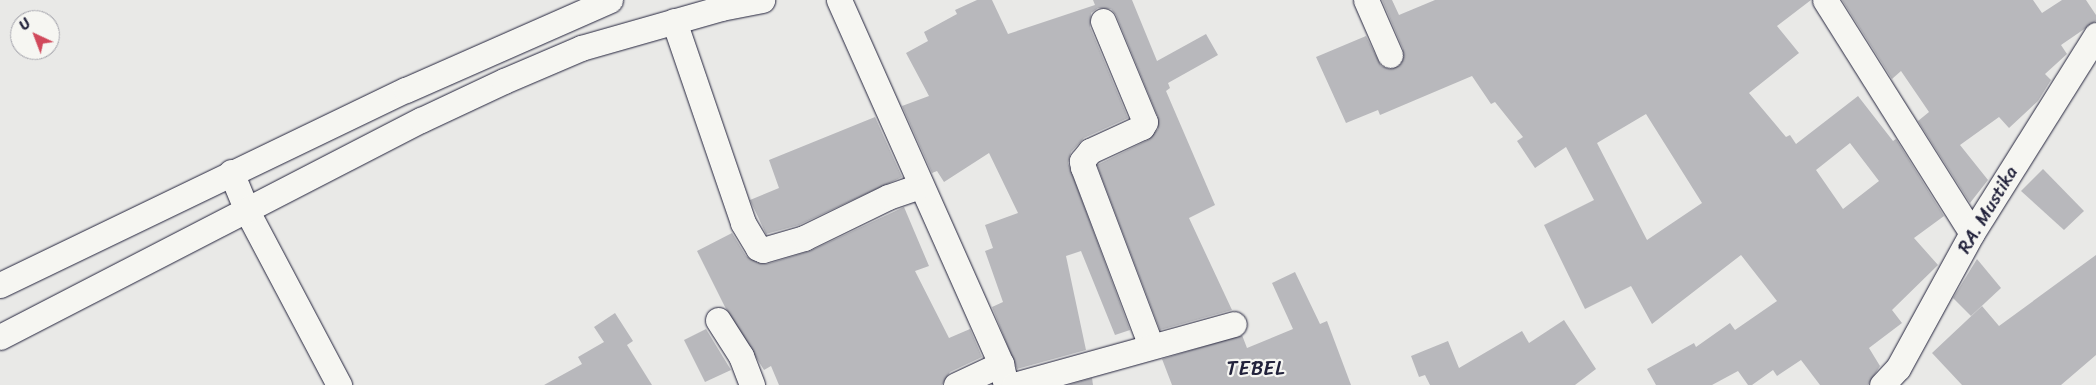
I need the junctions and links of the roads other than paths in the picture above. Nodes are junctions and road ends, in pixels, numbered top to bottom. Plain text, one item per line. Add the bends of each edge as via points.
1 (610, 0) edge
2 (762, 0) edge
3 (839, 0) edge
4 (1366, 0) edge
5 (1826, 0) edge
6 (1103, 20) dead end
7 (674, 21) junction
8 (2096, 35) edge
9 (1390, 55) dead end
10 (920, 186) junction
11 (238, 190) junction
12 (1972, 233) junction
13 (0, 285) edge
14 (718, 320) dead end
15 (1234, 324) dead end
16 (0, 337) edge
17 (1151, 346) junction
18 (1004, 374) edge
19 (339, 385) edge
20 (752, 385) edge
21 (956, 385) edge
22 (1014, 385) edge
23 (1882, 385) edge

1 - 11 street
2 - 7 street
3 - 10 street
4 - 9 street
5 - 12 street
6 - 17 street via 1145,122 1142,127 1090,152 1082,160 1083,167
7 - 10 street via 743,223 758,248 763,250 804,238 888,197
7 - 11 street via 581,48 421,120
8 - 12 street, RA. Mustika
10 - 18 street
11 - 13 street
11 - 16 street
11 - 19 street
12 - 23 street, RA. Mustika via 1898,368
14 - 20 street via 741,356
15 - 17 street
17 - 22 street
18 - 21 street

